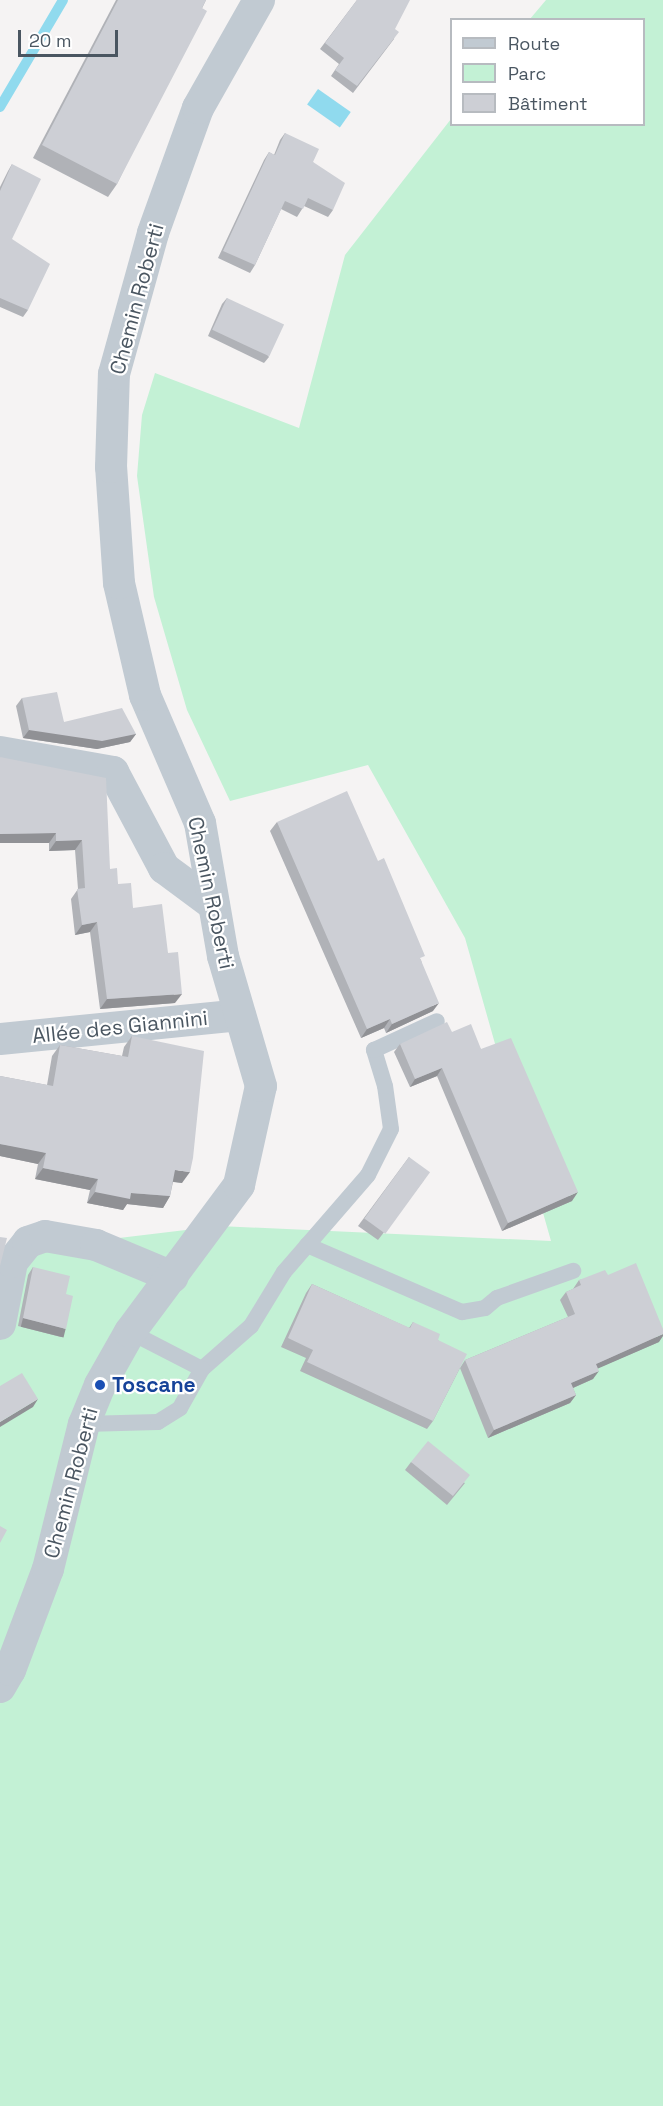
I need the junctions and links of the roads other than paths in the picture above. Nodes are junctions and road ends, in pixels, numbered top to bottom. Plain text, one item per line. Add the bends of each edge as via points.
1 (259, 0) edge
2 (0, 752) edge
3 (214, 905) junction
4 (240, 1015) junction
5 (437, 1021) edge
6 (0, 1039) edge
7 (307, 1245) junction
8 (573, 1271) dead end
9 (173, 1277) junction
10 (0, 1324) edge
11 (130, 1332) junction
12 (202, 1369) junction
13 (84, 1424) junction
14 (8, 1649) edge
15 (0, 1687) edge

1 - 3 street, Chemin Roberti via 198,108 153,233 114,374 111,467 119,584 145,695 200,823
2 - 3 street via 113,772 164,868
3 - 4 street, Chemin Roberti
4 - 6 street, Allée des Giannini
4 - 9 street, Chemin Roberti via 261,1086 239,1185
5 - 7 lane via 374,1050 385,1086 391,1129 368,1174
7 - 8 lane via 462,1311 484,1308 497,1298
7 - 12 lane via 284,1272 251,1326
9 - 10 street via 96,1245 45,1236 28,1242 12,1262
9 - 11 street, Chemin Roberti
11 - 12 lane
11 - 13 street, Chemin Roberti via 100,1385
12 - 13 lane via 180,1408 158,1422
13 - 14 street, Chemin Roberti via 48,1569
14 - 15 street, Chemin Roberti

